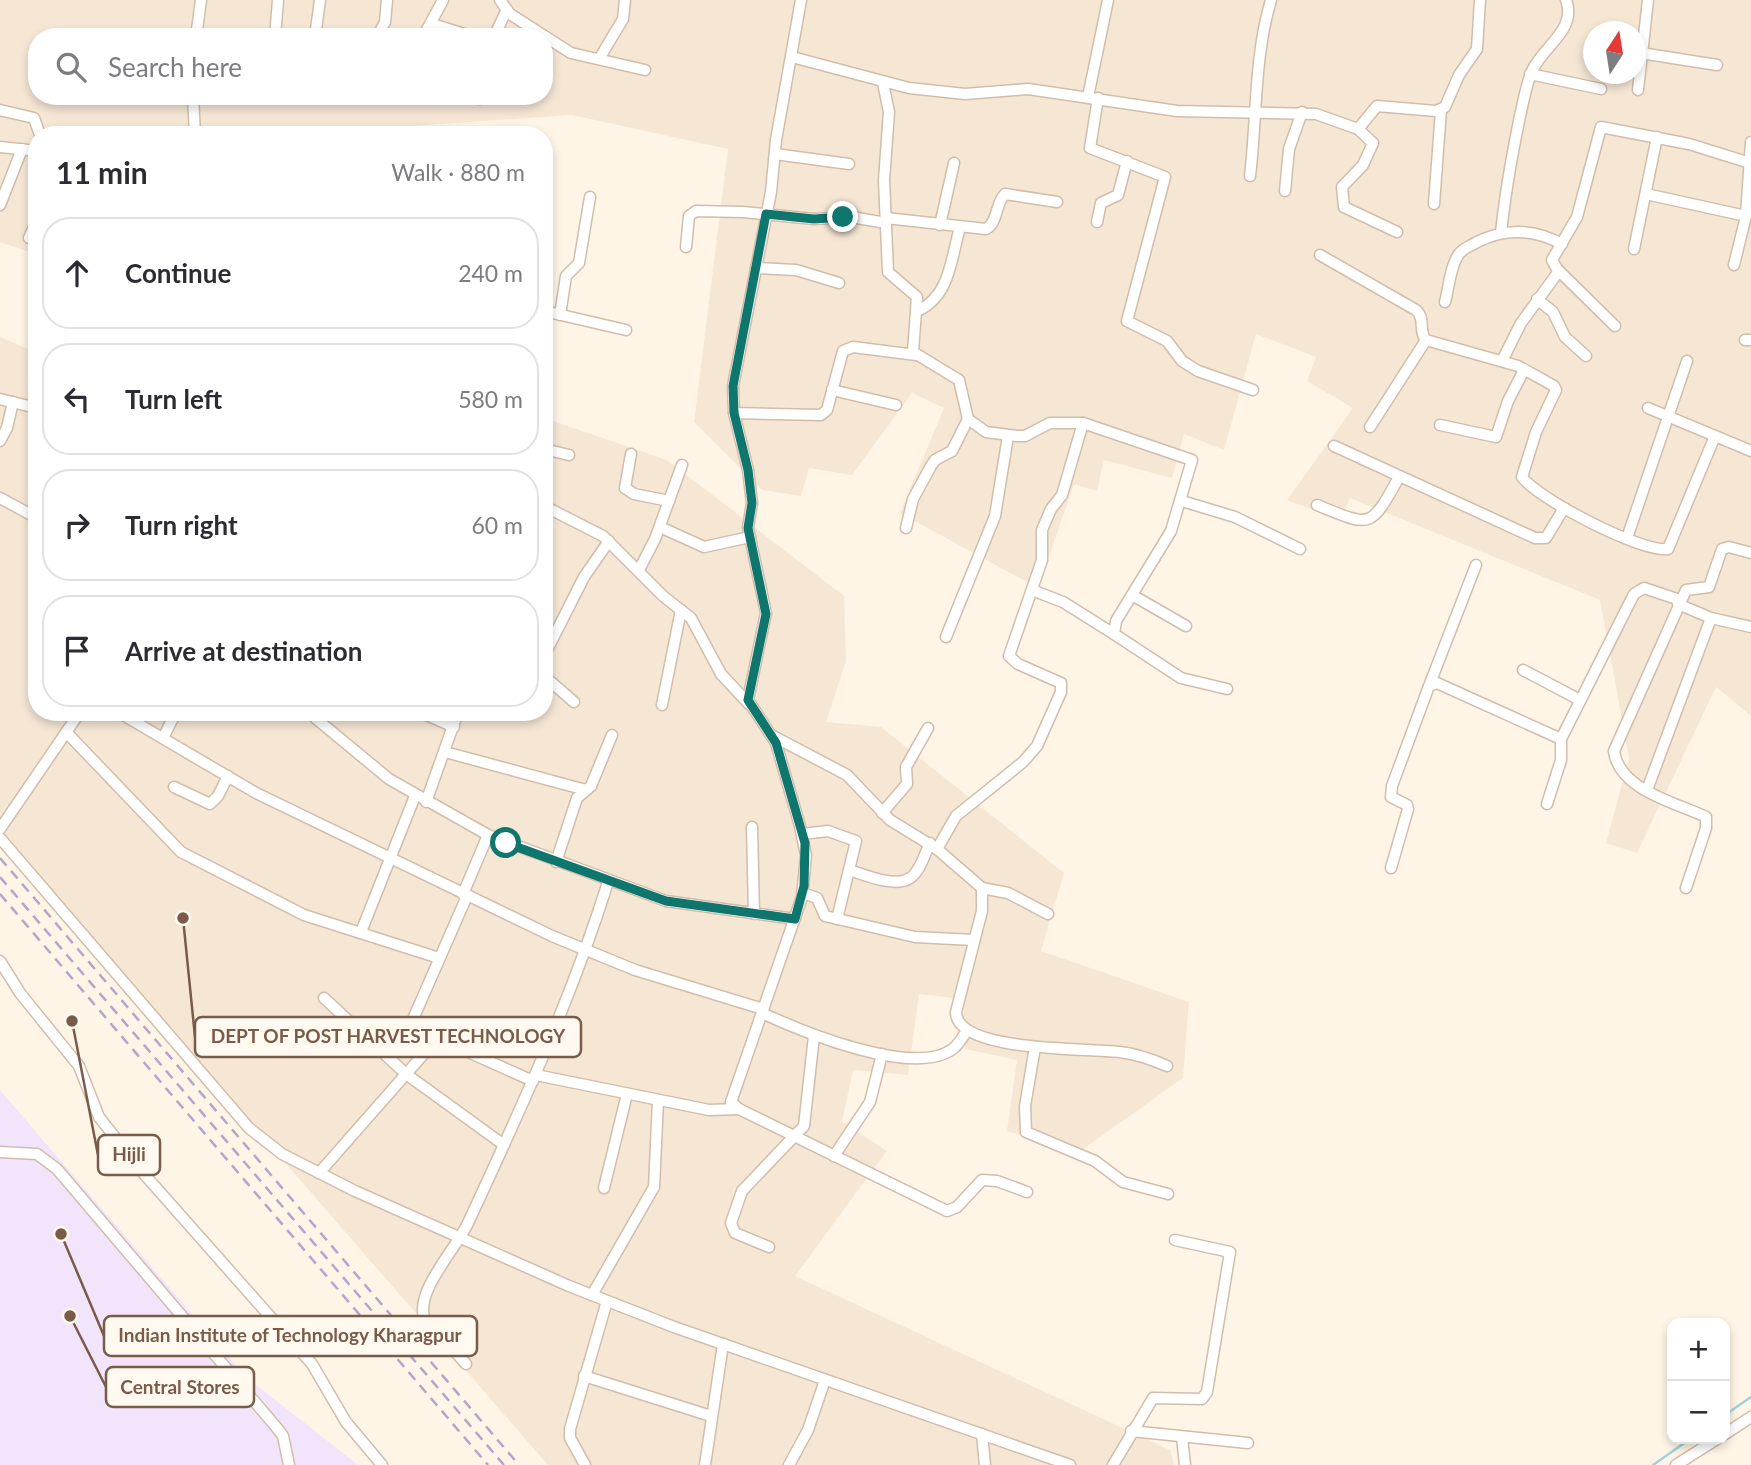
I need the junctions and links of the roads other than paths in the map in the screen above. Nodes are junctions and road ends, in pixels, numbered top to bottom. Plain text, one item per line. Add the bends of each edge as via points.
1 (201, 0) edge
2 (278, 0) edge
3 (320, 0) edge
4 (387, 0) edge
5 (443, 0) edge
6 (500, 0) edge
7 (625, 0) edge
8 (801, 0) edge
9 (1108, 0) edge
10 (1270, 0) edge
11 (1480, 0) edge
12 (1566, 0) edge
13 (1648, 0) edge
14 (506, 11) junction
15 (1645, 21) edge
16 (432, 24) junction
17 (196, 28) edge
18 (276, 28) edge
19 (316, 28) edge
20 (382, 28) edge
21 (429, 28) edge
22 (445, 28) edge
23 (498, 28) edge
24 (533, 28) edge
25 (553, 41) edge
26 (1646, 55) edge
27 (792, 57) junction
28 (599, 59) junction
29 (1717, 65) dead end
30 (645, 70) dead end
31 (1530, 74) junction
32 (883, 83) junction
33 (1638, 84) edge
34 (1601, 89) dead end
35 (1638, 90) dead end
36 (1093, 97) junction
37 (193, 105) edge
38 (0, 110) edge
39 (1441, 110) junction
40 (1257, 111) junction
41 (1302, 113) junction
42 (37, 126) edge
43 (195, 126) edge
44 (1358, 129) junction
45 (1657, 137) junction
46 (1751, 142) edge
47 (0, 146) edge
48 (22, 149) junction
49 (28, 150) edge
50 (775, 154) junction
51 (1127, 161) junction
52 (954, 163) dead end
53 (1750, 163) edge
54 (849, 164) dead end
55 (1250, 176) dead end
56 (1285, 191) dead end
57 (1646, 194) junction
58 (590, 197) dead end
59 (1057, 202) dead end
60 (1434, 204) dead end
61 (0, 205) edge
62 (766, 214) junction
63 (1746, 216) junction
64 (886, 220) junction
65 (1097, 222) dead end
66 (940, 225) junction
67 (960, 227) junction
68 (1396, 232) dead end
69 (1501, 233) junction
70 (1562, 244) junction
71 (686, 247) dead end
72 (1634, 248) dead end
73 (1320, 255) dead end
74 (1734, 265) dead end
75 (757, 268) junction
76 (1559, 271) junction
77 (839, 283) dead end
78 (1537, 299) junction
79 (1445, 302) dead end
80 (916, 311) junction
81 (553, 313) edge
82 (560, 315) junction
83 (1615, 326) dead end
84 (626, 330) dead end
85 (1426, 340) junction
86 (916, 355) junction
87 (1586, 356) dead end
88 (1687, 361) dead end
89 (1502, 362) junction
90 (1524, 370) junction
91 (832, 390) junction
92 (1253, 390) dead end
93 (0, 399) edge
94 (13, 402) junction
95 (896, 405) dead end
96 (28, 406) edge
97 (1648, 408) dead end
98 (734, 413) junction
99 (1667, 415) junction
100 (968, 419) junction
101 (1083, 423) junction
102 (1440, 425) dead end
103 (1370, 427) dead end
104 (1009, 436) junction
105 (1715, 436) junction
106 (0, 441) edge
107 (1334, 446) dead end
108 (1751, 451) edge
109 (553, 452) edge
110 (631, 454) dead end
111 (569, 456) dead end
112 (682, 465) dead end
113 (1399, 477) junction
114 (0, 498) edge
115 (669, 501) junction
116 (1182, 501) junction
117 (1317, 505) dead end
118 (1564, 508) junction
119 (28, 513) edge
120 (553, 513) edge
121 (660, 527) junction
122 (906, 528) dead end
123 (750, 537) junction
124 (1627, 538) junction
125 (609, 541) junction
126 (1300, 549) dead end
127 (1751, 553) edge
128 (1476, 565) dead end
129 (639, 570) junction
130 (1032, 590) junction
131 (1132, 595) junction
132 (1679, 602) junction
133 (681, 610) junction
134 (1711, 618) junction
135 (1186, 626) dead end
136 (1751, 628) edge
137 (1114, 634) junction
138 (946, 637) dead end
139 (553, 638) edge
140 (1523, 670) dead end
141 (553, 684) edge
142 (1429, 686) junction
143 (1227, 690) dead end
144 (1580, 701) junction
145 (574, 702) dead end
146 (749, 704) junction
147 (662, 705) dead end
148 (75, 721) edge
149 (134, 721) edge
150 (171, 721) edge
151 (320, 721) edge
152 (440, 721) edge
153 (456, 721) edge
154 (454, 727) junction
155 (928, 728) dead end
156 (68, 734) junction
157 (612, 734) dead end
158 (773, 736) junction
159 (163, 737) junction
160 (1560, 739) junction
161 (444, 752) junction
162 (228, 776) junction
163 (174, 787) dead end
164 (586, 790) junction
165 (1647, 790) junction
166 (415, 796) junction
167 (426, 802) junction
168 (1547, 804) dead end
169 (882, 813) junction
170 (752, 827) dead end
171 (0, 829) edge
172 (802, 834) junction
173 (488, 835) junction
174 (0, 838) edge
175 (934, 846) junction
176 (390, 859) junction
177 (556, 862) junction
178 (1391, 868) dead end
179 (849, 870) junction
180 (608, 882) junction
181 (982, 888) junction
182 (1686, 888) dead end
183 (803, 893) junction
184 (465, 895) junction
185 (754, 914) junction
186 (1048, 914) dead end
187 (795, 919) junction
188 (837, 919) junction
189 (361, 932) junction
190 (974, 940) junction
191 (586, 951) junction
192 (439, 958) junction
193 (0, 961) edge
194 (324, 998) dead end
195 (762, 1011) junction
196 (967, 1031) junction
197 (814, 1036) junction
198 (436, 1040) junction
199 (1035, 1047) junction
200 (882, 1054) junction
201 (1167, 1066) dead end
202 (406, 1074) junction
203 (534, 1078) junction
204 (627, 1094) junction
205 (658, 1100) junction
206 (739, 1110) junction
207 (796, 1137) junction
208 (504, 1145) junction
209 (0, 1152) edge
210 (834, 1156) junction
211 (319, 1173) junction
212 (604, 1188) dead end
213 (1027, 1192) dead end
214 (1168, 1195) dead end
215 (461, 1238) junction
216 (1175, 1240) dead end
217 (769, 1247) dead end
218 (592, 1295) junction
219 (607, 1301) junction
220 (723, 1344) junction
221 (466, 1364) dead end
222 (584, 1376) junction
223 (825, 1380) junction
224 (711, 1416) junction
225 (1751, 1418) edge
226 (1730, 1431) edge
227 (1131, 1432) junction
228 (982, 1434) junction
229 (1182, 1437) junction
230 (1248, 1443) dead end
231 (1709, 1444) edge
232 (289, 1465) edge
233 (382, 1465) edge
234 (585, 1465) edge
235 (705, 1465) edge
236 (789, 1465) edge
237 (985, 1465) edge
238 (1070, 1465) edge
239 (1113, 1465) edge
240 (1185, 1465) edge
241 (1676, 1465) edge

1 - 17 street
2 - 18 street
3 - 19 street
4 - 20 street
5 - 16 street
6 - 14 street
7 - 28 street via 623,19
8 - 27 street
9 - 36 street
10 - 40 street via 1260,45
11 - 39 street via 1477,48
12 - 31 street via 1570,13 1566,26
13 - 15 street
14 - 23 street
14 - 24 street
16 - 21 street
16 - 22 street
25 - 28 street via 571,52
26 - 29 street
27 - 32 street
27 - 50 street
28 - 30 street
31 - 34 street
31 - 69 street via 1507,176
32 - 36 street via 965,94 1028,89
32 - 64 street via 889,112
33 - 35 street
36 - 40 street via 1177,111
36 - 51 street via 1090,148
37 - 43 street
38 - 42 street via 34,118
39 - 44 street via 1377,106
39 - 60 street
40 - 41 street
40 - 55 street
41 - 44 street via 1331,117
41 - 56 street via 1290,143
44 - 68 street via 1373,143 1363,165 1342,187 1344,207
45 - 53 street
45 - 57 street
45 - 70 street via 1601,127 1580,207
46 - 53 street
47 - 48 street
48 - 49 street
48 - 61 street
50 - 54 street
50 - 62 street
51 - 65 street via 1118,195 1101,203
51 - 92 street via 1164,177 1128,321 1167,341 1182,361 1198,370
52 - 66 street
53 - 63 street
57 - 63 street
57 - 72 street
58 - 82 street via 579,263 566,276
59 - 67 street via 1005,194 990,228
62 - 64 street
62 - 71 street via 696,211 689,216
62 - 75 street
63 - 74 street
64 - 66 street
64 - 80 street via 888,271 914,292
66 - 67 street
67 - 80 street via 942,291 932,304
69 - 70 street via 1535,234
69 - 79 street via 1458,255
70 - 76 street via 1552,260
73 - 85 street via 1416,310
75 - 77 street via 796,270
75 - 98 street via 733,386
76 - 78 street
76 - 83 street
78 - 87 street via 1553,312 1565,337
78 - 89 street
80 - 86 street via 912,347
81 - 82 street
82 - 84 street
85 - 89 street
85 - 103 street
86 - 91 street via 848,348 840,355
86 - 100 street via 959,380
88 - 99 street
89 - 90 street
90 - 102 street via 1496,437
90 - 118 street via 1556,390 1536,432 1522,478
91 - 95 street
91 - 98 street via 827,410 817,416
93 - 94 street
94 - 96 street
94 - 106 street
97 - 99 street
98 - 123 street via 748,470
99 - 105 street
99 - 124 street
100 - 104 street via 978,429
100 - 122 street via 949,455 931,466
101 - 104 street via 1050,423 1025,436
101 - 116 street via 1189,457 1193,465
101 - 130 street via 1062,495 1042,530 1042,560
104 - 138 street via 995,516
105 - 108 street
105 - 124 street via 1668,549
107 - 113 street
109 - 111 street
110 - 115 street via 625,488
112 - 115 street
113 - 117 street via 1368,521
113 - 118 street via 1542,539
114 - 119 street
115 - 121 street
116 - 126 street via 1235,517
116 - 131 street via 1166,542
118 - 124 street
120 - 125 street via 579,521
121 - 123 street via 704,547
121 - 129 street
123 - 146 street via 766,614
125 - 129 street
125 - 139 street via 584,577
127 - 132 street via 1722,549 1709,587 1689,588
128 - 142 street
129 - 133 street
130 - 137 street
130 - 175 street via 1009,656 1063,686 1037,746 956,816
131 - 135 street
131 - 137 street via 1116,621
132 - 134 street
132 - 144 street via 1639,589
132 - 165 street via 1614,751 1621,773
133 - 146 street via 698,628 721,674
133 - 147 street
134 - 136 street
134 - 165 street
137 - 143 street via 1181,678
140 - 144 street
141 - 145 street
142 - 160 street via 1437,683
142 - 178 street via 1392,786 1391,797 1408,809
144 - 160 street
146 - 158 street
148 - 156 street
149 - 159 street
150 - 159 street
151 - 166 street
152 - 154 street
153 - 154 street
154 - 161 street
155 - 169 street via 906,767 907,784
156 - 171 street
156 - 189 street via 181,852 304,915
157 - 164 street
158 - 169 street via 836,767
158 - 172 street
159 - 162 street
160 - 168 street via 1561,760
161 - 164 street
161 - 167 street
162 - 163 street via 210,804
162 - 176 street
164 - 177 street via 577,798
165 - 182 street via 1706,817
166 - 167 street
166 - 176 street
167 - 173 street
169 - 175 street
170 - 185 street
172 - 179 street via 828,831 854,839
172 - 183 street via 806,855
173 - 177 street
173 - 184 street
174 - 211 street via 249,1128 282,1154
175 - 179 street via 906,880
175 - 181 street
176 - 184 street
176 - 189 street
177 - 180 street
179 - 188 street
180 - 185 street via 678,904
180 - 191 street
181 - 186 street via 1008,893
181 - 190 street via 984,900
183 - 187 street
183 - 188 street via 817,898 822,914
184 - 191 street
184 - 192 street
185 - 187 street
187 - 195 street
188 - 190 street via 915,937
189 - 192 street
190 - 196 street via 956,1012
191 - 195 street
191 - 203 street
192 - 198 street via 410,1026
193 - 233 street via 79,1066 99,1117 312,1364 346,1422
194 - 202 street
195 - 197 street
195 - 206 street via 731,1098
196 - 199 street
196 - 200 street via 947,1052 916,1057
197 - 200 street
197 - 207 street via 806,1120
198 - 202 street
198 - 203 street
199 - 201 street via 1121,1052
199 - 214 street via 1025,1106 1026,1132 1095,1161 1124,1182
200 - 210 street via 870,1102
202 - 208 street
202 - 211 street
203 - 204 street
203 - 208 street
204 - 205 street
204 - 212 street
205 - 206 street via 716,1111
205 - 218 street via 654,1187
206 - 207 street
207 - 210 street
207 - 217 street via 742,1191 731,1223 735,1233
208 - 215 street
209 - 232 street via 37,1154 57,1169 277,1428
210 - 213 street via 947,1211 957,1207 982,1180
211 - 215 street
215 - 218 street
215 - 221 street via 428,1287 422,1311
216 - 227 street via 1230,1252 1208,1392 1202,1399 1153,1398
218 - 219 street
219 - 220 street
219 - 222 street
220 - 223 street
220 - 224 street
222 - 224 street
222 - 234 street via 570,1438
223 - 228 street
223 - 236 street via 805,1438
224 - 235 street
225 - 226 street
227 - 229 street
227 - 239 street
228 - 237 street
228 - 238 street
229 - 230 street
229 - 240 street
231 - 241 street

